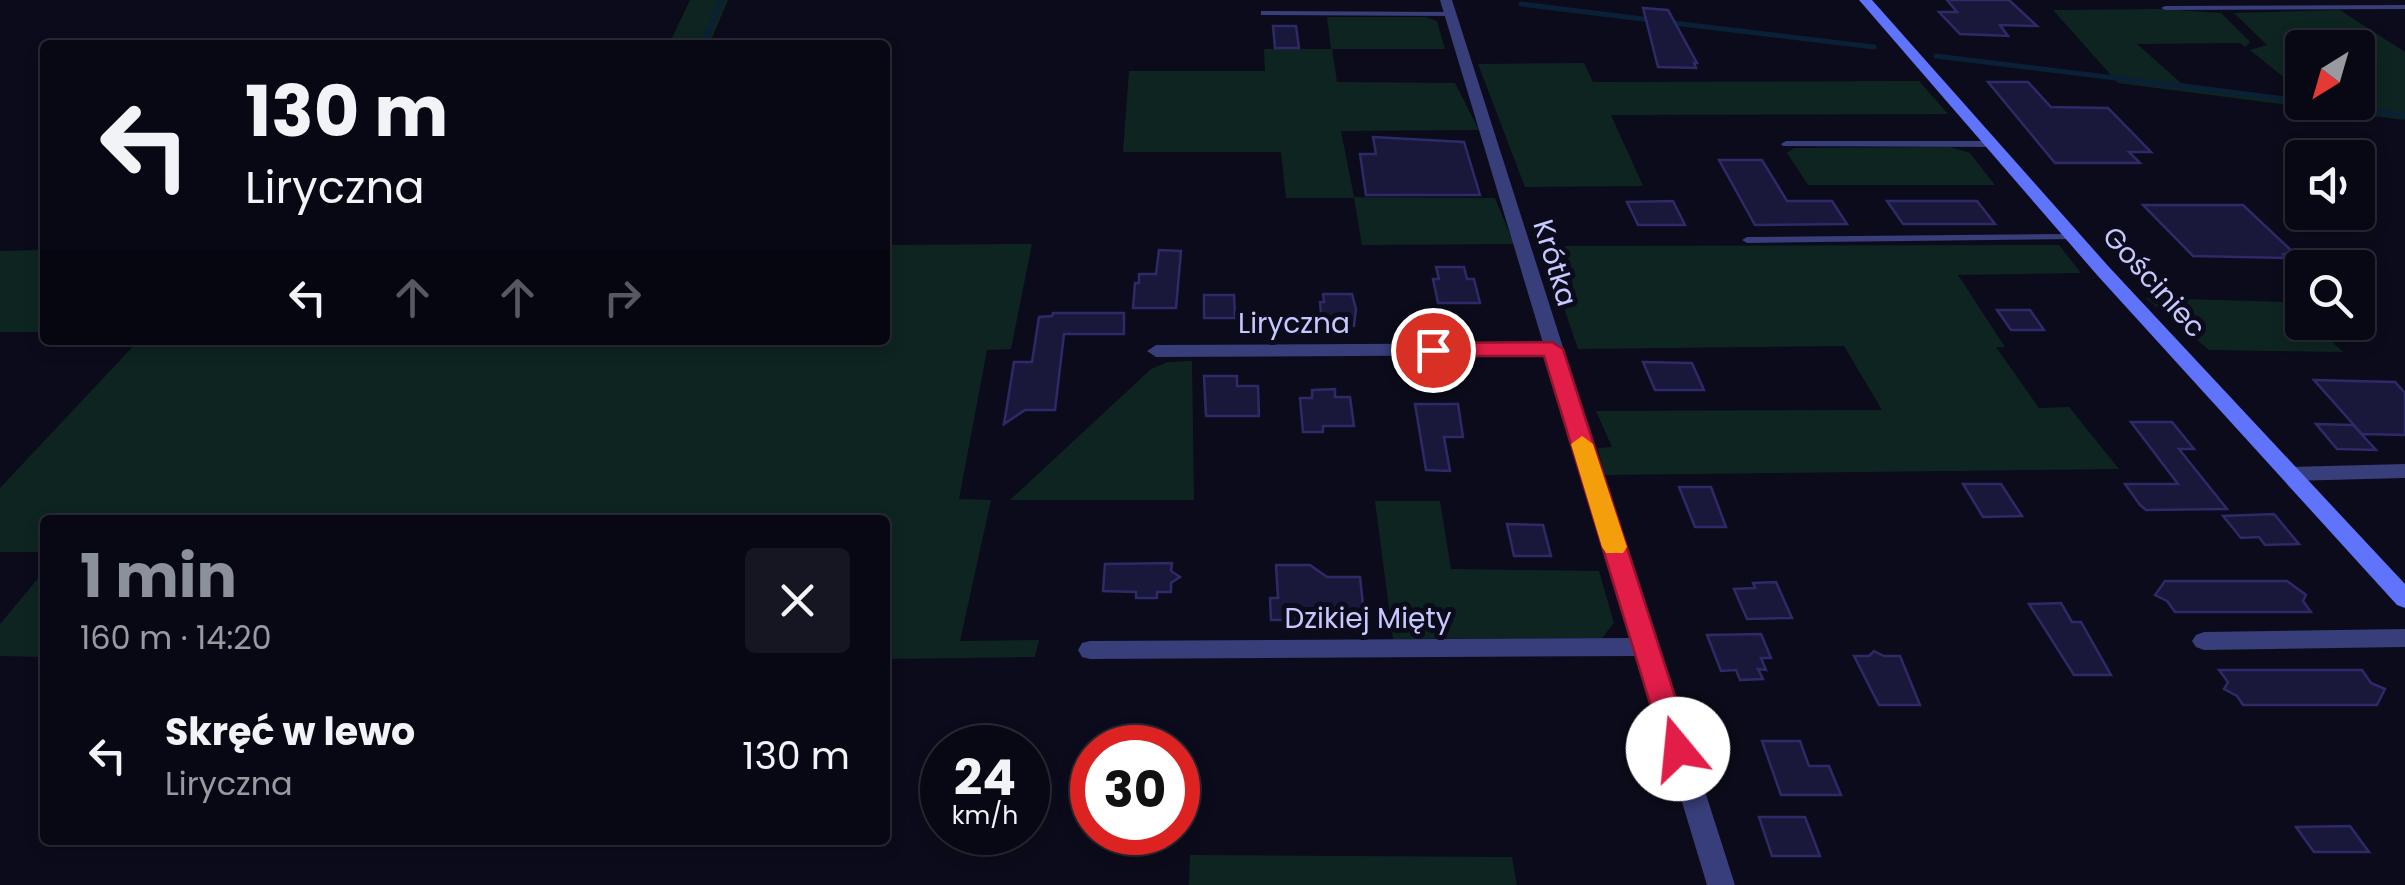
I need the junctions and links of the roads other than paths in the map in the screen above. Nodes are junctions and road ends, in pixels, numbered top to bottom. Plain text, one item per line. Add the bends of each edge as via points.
1 (1866, 0) edge
2 (1448, 7) edge
3 (2405, 7) edge
4 (2165, 8) dead end
5 (1264, 13) dead end
6 (1786, 144) dead end
7 (1990, 144) junction
8 (2072, 237) junction
9 (1747, 240) dead end
10 (1552, 349) junction
11 (1156, 350) dead end
12 (2405, 471) edge
13 (2289, 474) junction
14 (2405, 599) edge
15 (2405, 638) edge
16 (2204, 641) dead end
17 (1646, 647) junction
18 (1090, 650) dead end
19 (1721, 885) edge

1 - 7 street, Gościniec
2 - 5 lane
2 - 10 street, Krótka
3 - 4 lane
6 - 7 lane
7 - 8 street, Gościniec
8 - 9 lane
8 - 13 street, Gościniec
10 - 11 street, Liryczna
10 - 17 street, Krótka
12 - 13 street
13 - 14 street, Gościniec
15 - 16 street
17 - 18 street, Dzikiej Mięty
17 - 19 street, Krótka

